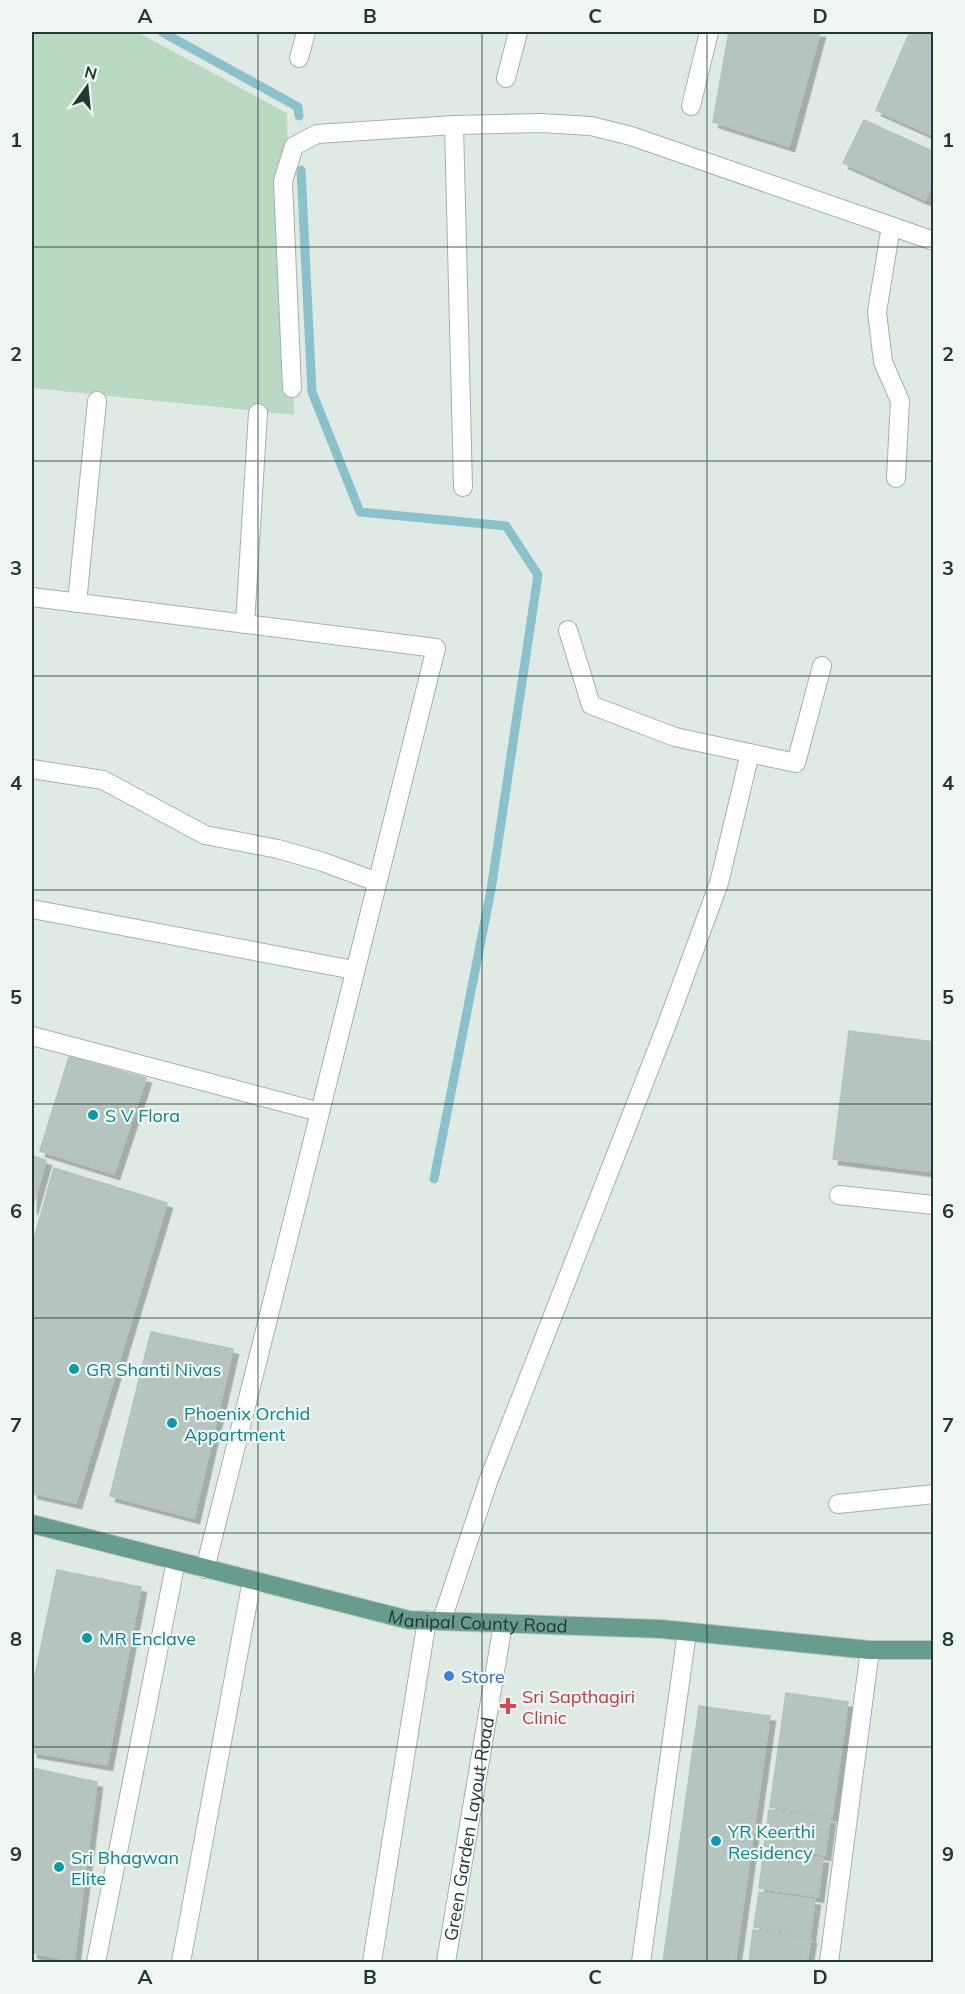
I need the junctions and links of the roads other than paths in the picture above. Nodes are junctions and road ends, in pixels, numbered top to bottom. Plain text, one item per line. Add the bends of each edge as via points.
1 (306, 32) edge
2 (518, 32) edge
3 (709, 32) edge
4 (299, 58) dead end
5 (506, 78) dead end
6 (691, 106) dead end
7 (454, 125) junction
8 (891, 226) junction
9 (931, 235) edge
10 (292, 388) dead end
11 (97, 401) dead end
12 (258, 414) dead end
13 (896, 478) dead end
14 (463, 487) dead end
15 (32, 597) edge
16 (77, 603) junction
17 (245, 624) junction
18 (568, 630) dead end
19 (822, 666) dead end
20 (750, 753) junction
21 (32, 769) edge
22 (377, 882) junction
23 (32, 909) edge
24 (354, 970) junction
25 (32, 1036) edge
26 (320, 1112) junction
27 (839, 1195) dead end
28 (933, 1205) edge
29 (933, 1494) edge
30 (838, 1504) dead end
31 (32, 1524) edge
32 (176, 1561) junction
33 (205, 1569) junction
34 (252, 1580) junction
35 (435, 1620) junction
36 (503, 1624) junction
37 (687, 1632) junction
38 (870, 1650) junction
39 (933, 1650) edge
40 (96, 1962) edge
41 (181, 1962) edge
42 (372, 1962) edge
43 (446, 1962) edge
44 (641, 1962) edge
45 (829, 1962) edge

1 - 4 street
2 - 5 street
3 - 6 street
7 - 8 street via 591,126 631,136
7 - 10 street via 316,134 294,146 283,181
7 - 14 street
8 - 9 street
8 - 13 street via 877,312 883,363 900,401
11 - 16 street
12 - 17 street
15 - 16 street
16 - 17 street
17 - 22 street via 435,648
18 - 20 street via 591,705 675,737
19 - 20 street via 796,763
20 - 35 street via 719,883
21 - 22 street via 103,780 205,835 278,849
22 - 24 street
23 - 24 street
24 - 26 street
25 - 26 street
26 - 33 street
27 - 28 street
29 - 30 street
31 - 32 main road, Manipal County Road
32 - 33 main road, Manipal County Road
32 - 40 street
33 - 34 main road, Manipal County Road
34 - 35 main road, Manipal County Road via 409,1620
34 - 41 street
35 - 36 main road, Manipal County Road
35 - 42 street
36 - 37 main road, Manipal County Road
36 - 43 street, Green Garden Layout Road
37 - 38 main road, Manipal County Road
37 - 44 street
38 - 39 main road, Manipal County Road
38 - 45 street

